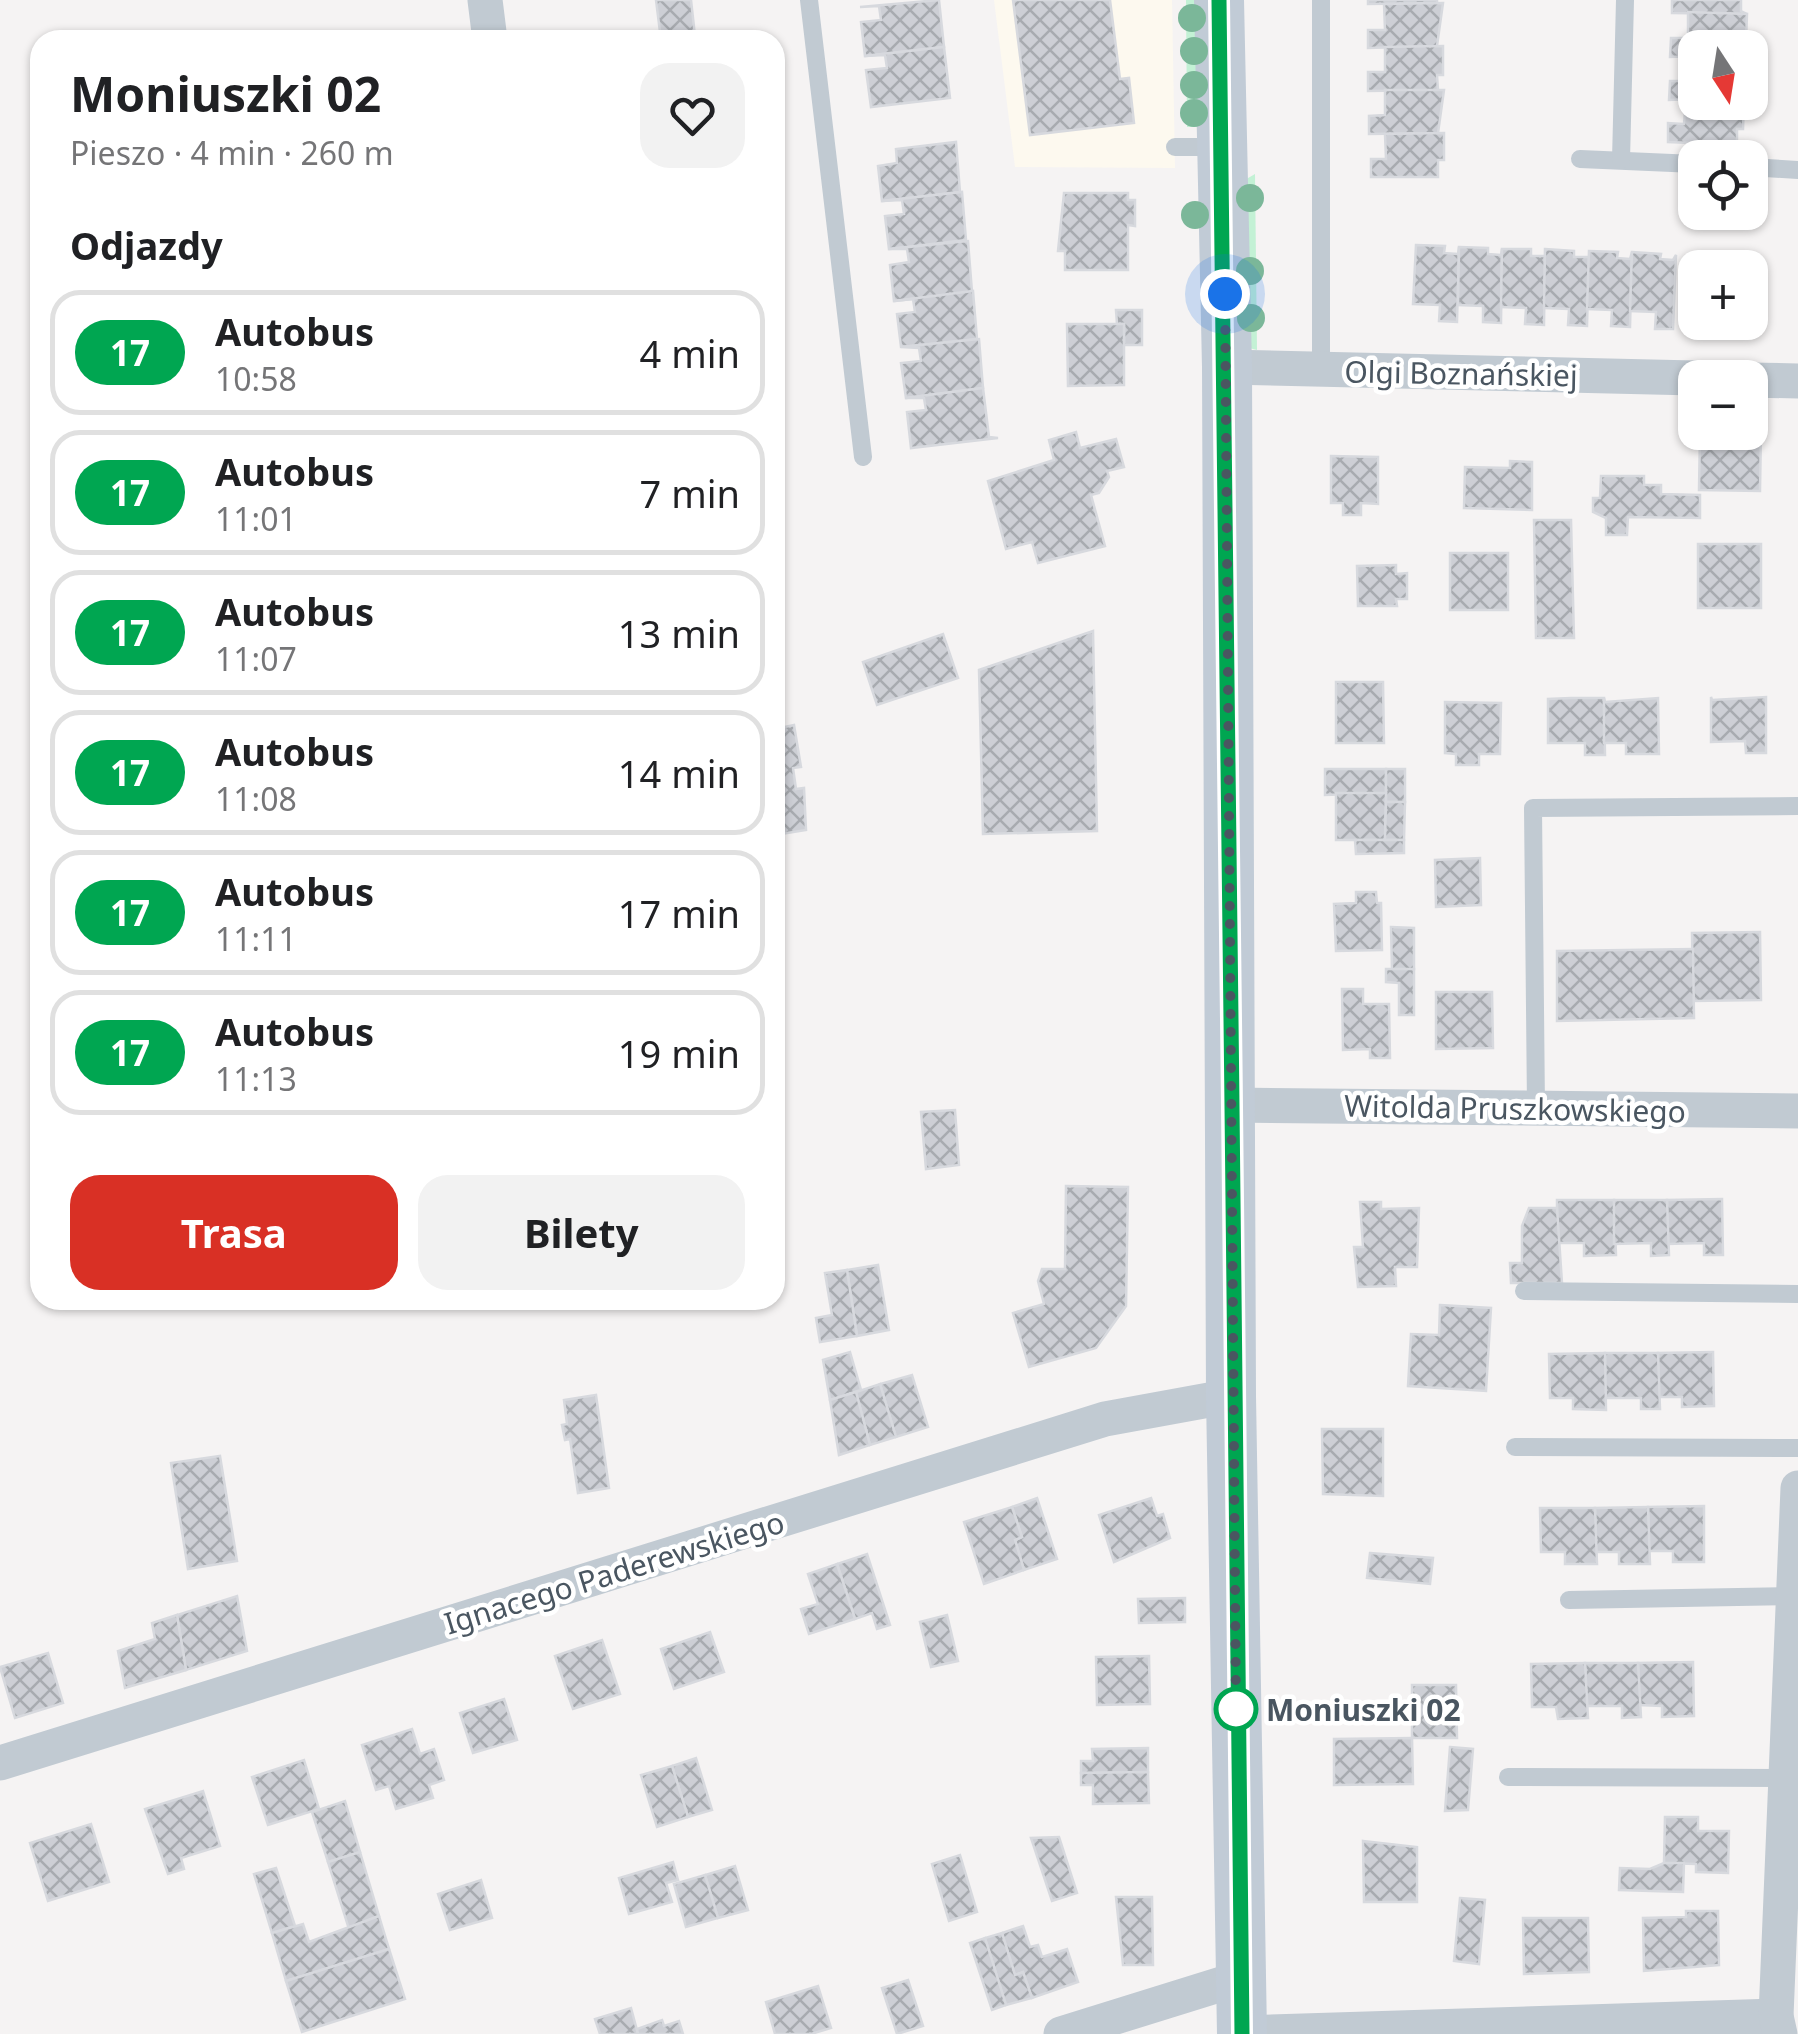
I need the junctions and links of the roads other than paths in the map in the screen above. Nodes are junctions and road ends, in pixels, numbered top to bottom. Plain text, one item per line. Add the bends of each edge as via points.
1 (485, 0) edge
2 (809, 0) edge
3 (1219, 0) edge
4 (1321, 0) edge
5 (1626, 0) edge
6 (489, 30) edge
7 (1580, 159) dead end
8 (1621, 160) junction
9 (1678, 163) edge
10 (1768, 168) edge
11 (1798, 170) edge
12 (1226, 367) junction
13 (1320, 370) junction
14 (1678, 378) edge
15 (1768, 380) edge
16 (1798, 381) edge
17 (863, 457) dead end
18 (1798, 806) edge
19 (1231, 1105) junction
20 (1536, 1108) junction
21 (1798, 1111) edge
22 (1524, 1291) dead end
23 (1798, 1294) edge
24 (1231, 1396) junction
25 (1515, 1448) dead end
26 (1798, 1448) edge
27 (1798, 1488) edge
28 (1798, 1498) edge
29 (1795, 1596) junction
30 (1569, 1600) dead end
31 (1796, 1675) edge
32 (0, 1763) edge
33 (1508, 1776) dead end
34 (1789, 1778) junction
35 (1792, 1860) edge
36 (1241, 1978) junction
37 (1778, 2025) edge
38 (1061, 2034) edge
39 (1242, 2034) edge

1 - 6 street
2 - 17 lane
3 - 12 street via 1198,147
4 - 13 lane
5 - 8 lane
7 - 8 lane
8 - 9 lane
10 - 11 lane
12 - 13 street, Olgi Boznańskiej
12 - 19 street
13 - 14 street, Olgi Boznańskiej
15 - 16 street
18 - 20 lane via 1534,808
19 - 20 street, Witolda Pruszkowskiego
19 - 24 street
20 - 21 street, Witolda Pruszkowskiego
22 - 23 lane
24 - 32 street, Ignacego Paderewskiego via 1105,1419
24 - 36 street
25 - 26 lane
27 - 28 street
28 - 29 street
29 - 30 lane
29 - 31 street
31 - 34 street
33 - 34 lane
34 - 35 street
35 - 37 street
36 - 38 street
36 - 39 street
37 - 39 street

